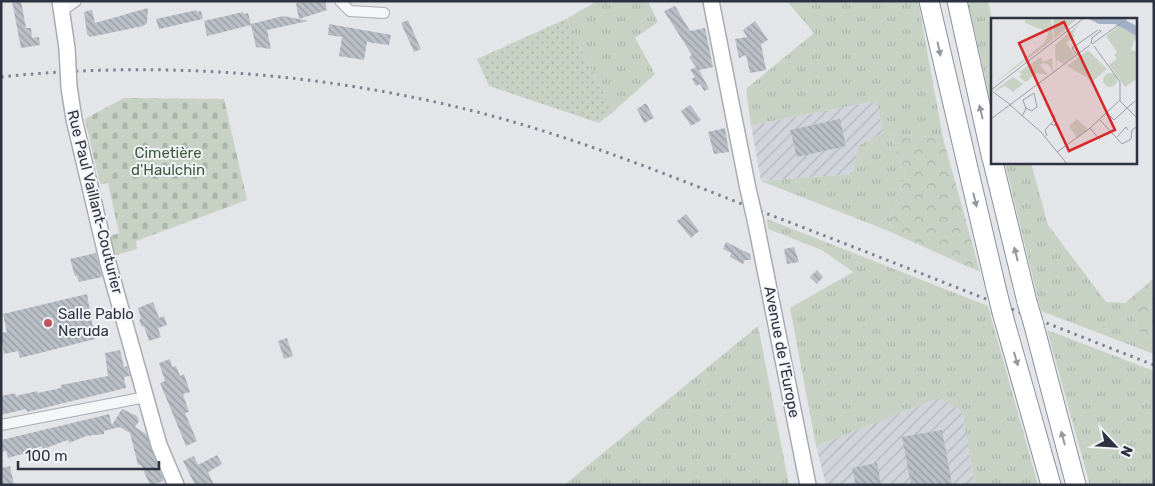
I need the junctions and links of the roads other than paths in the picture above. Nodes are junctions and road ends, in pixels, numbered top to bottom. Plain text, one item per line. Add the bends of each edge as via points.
1 (76, 1) edge
2 (340, 1) edge
3 (711, 1) edge
4 (929, 1) edge
5 (957, 1) edge
6 (61, 6) edge
7 (384, 13) dead end
8 (991, 152) edge
9 (994, 164) edge
10 (146, 397) junction
11 (1, 426) edge
12 (176, 485) edge
13 (808, 485) edge
14 (1051, 485) edge
15 (1076, 485) edge

1 - 6 street
2 - 7 street via 350,11
3 - 13 main road, Avenue de l'Europe, bridge
4 -> 14 highway, bridge via 1002,312
8 -> 5 highway
6 - 10 main road, Rue Paul Vaillant-Couturier, bridge via 74,120 108,263
15 -> 9 highway, bridge
10 - 11 street
10 - 12 main road, Rue Paul Vaillant-Couturier via 161,450

